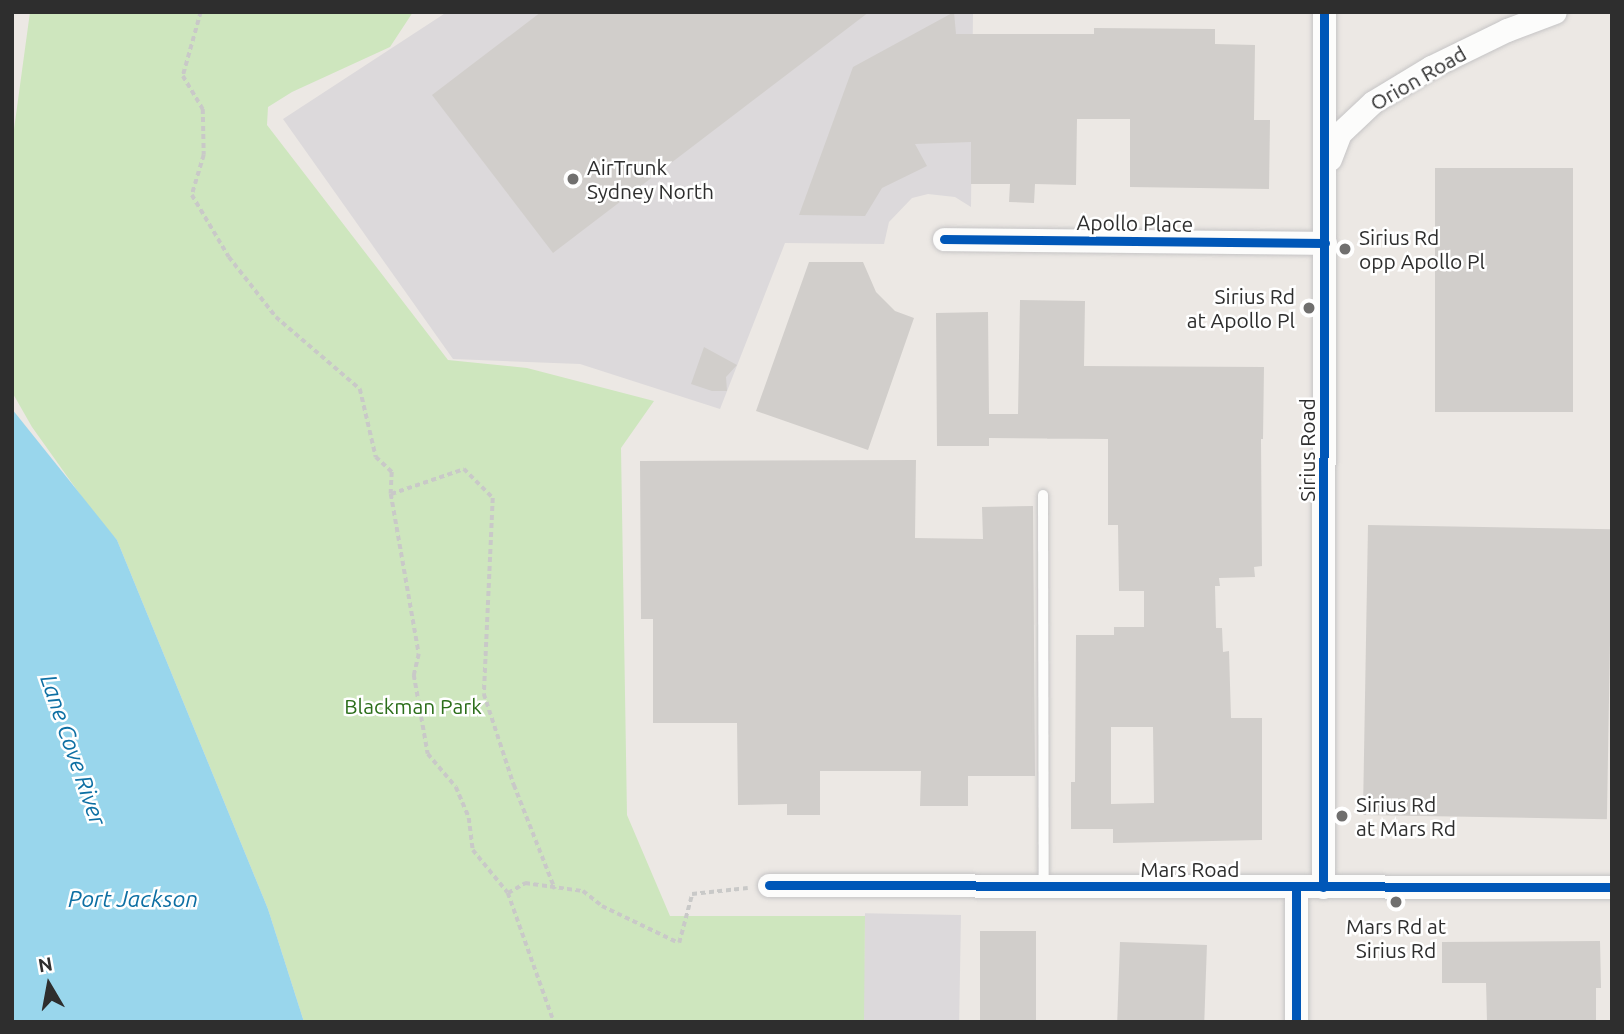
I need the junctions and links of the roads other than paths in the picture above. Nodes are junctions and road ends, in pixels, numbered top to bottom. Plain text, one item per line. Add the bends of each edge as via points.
1 (1324, 12) edge
2 (1555, 12) edge
3 (1325, 186) junction
4 (944, 239) dead end
5 (1325, 243) junction
6 (1043, 495) dead end
7 (769, 885) road end
8 (1044, 886) junction
9 (1296, 887) junction
10 (1323, 887) junction
11 (1612, 887) edge
12 (1296, 1022) edge

1 - 3 street, Sirius Road
2 - 3 street, Orion Road via 1431,67 1373,102 1340,133
3 - 5 street, Sirius Road
4 - 5 street, Apollo Place
5 - 10 street, Sirius Road
6 - 8 lane
7 - 8 street, Mars Road
8 - 9 street, Mars Road
9 - 10 street, Mars Road
9 - 12 street
10 - 11 street, Mars Road

